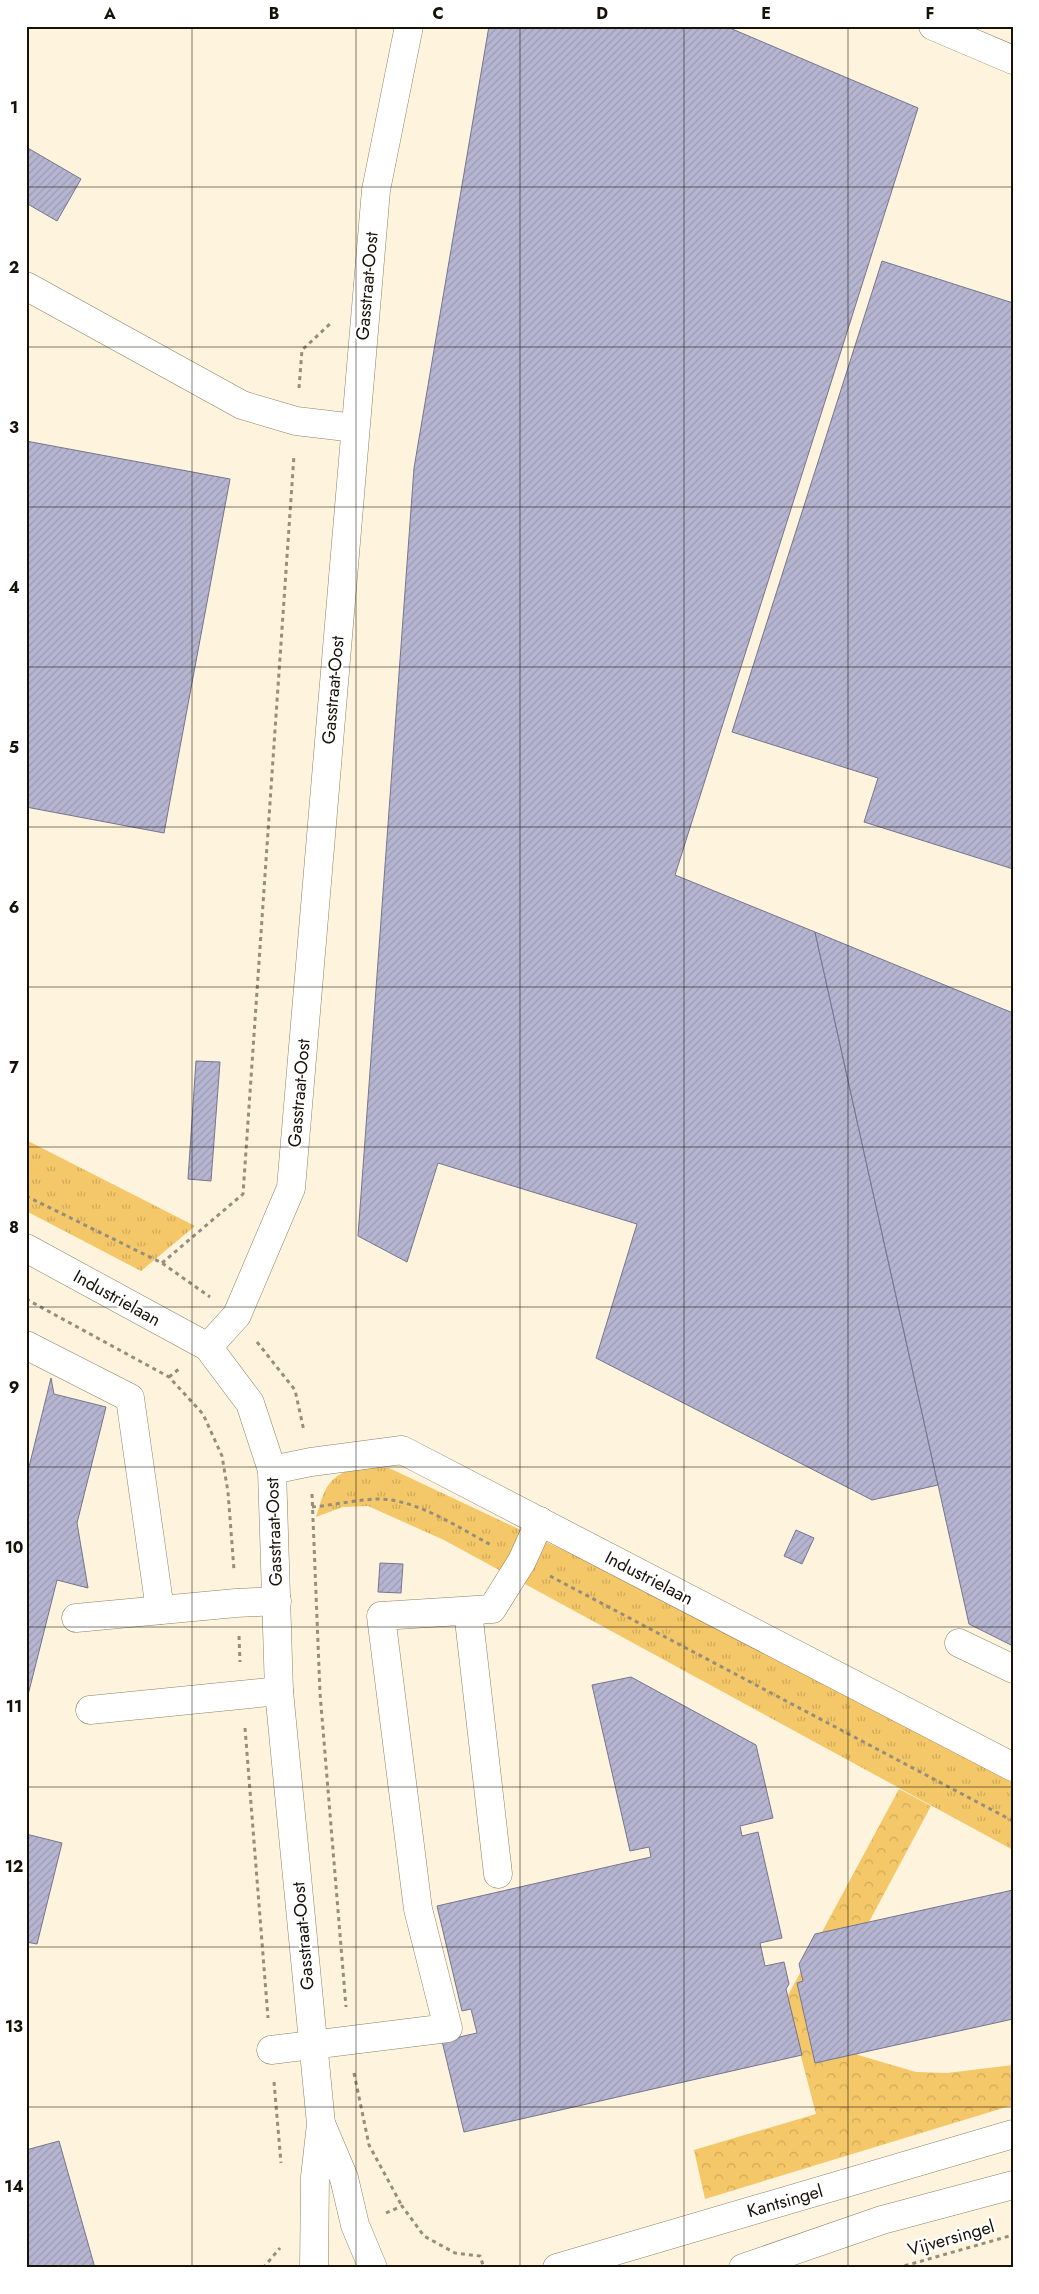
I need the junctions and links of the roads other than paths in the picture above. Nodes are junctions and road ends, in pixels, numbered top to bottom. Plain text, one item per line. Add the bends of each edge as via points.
1 (409, 26) edge
2 (933, 26) edge
3 (1013, 60) edge
4 (26, 286) edge
5 (355, 428) junction
6 (26, 1248) edge
7 (26, 1345) edge
8 (208, 1347) junction
9 (272, 1470) junction
10 (540, 1521) junction
11 (277, 1601) junction
12 (160, 1610) junction
13 (468, 1610) junction
14 (76, 1618) dead end
15 (959, 1643) dead end
16 (1013, 1669) edge
17 (279, 1691) junction
18 (90, 1710) dead end
19 (1013, 1767) edge
20 (498, 1874) dead end
21 (313, 2046) junction
22 (271, 2050) road end
23 (321, 2124) junction
24 (1013, 2134) edge
25 (1013, 2185) edge
26 (314, 2268) edge
27 (373, 2268) edge
28 (557, 2268) edge
29 (743, 2268) edge

1 - 5 street, Gasstraat-Oost via 376,190
2 - 3 street
4 - 5 street via 242,405 296,421
5 - 8 street, Gasstraat-Oost via 291,1188 237,1315
6 - 8 street, Industrielaan
7 - 12 street via 130,1398
8 - 9 street, Gasstraat-Oost via 250,1403
9 - 10 street, Industrielaan via 402,1450
9 - 11 street, Gasstraat-Oost
10 - 13 street via 522,1561 492,1610
10 - 19 street, Industrielaan
11 - 12 street
11 - 17 street, Gasstraat-Oost
12 - 14 street
13 - 20 street
13 - 21 street via 381,1616 418,1909 448,2028
15 - 16 street
17 - 18 street
17 - 21 street, Gasstraat-Oost
21 - 22 street
21 - 23 street, Gasstraat-Oost
23 - 26 street, Gasstraat-Oost via 315,2177
23 - 27 street, Gasstraat-Oost via 344,2178 355,2225
24 - 28 street, Kantsingel
25 - 29 street via 882,2220

